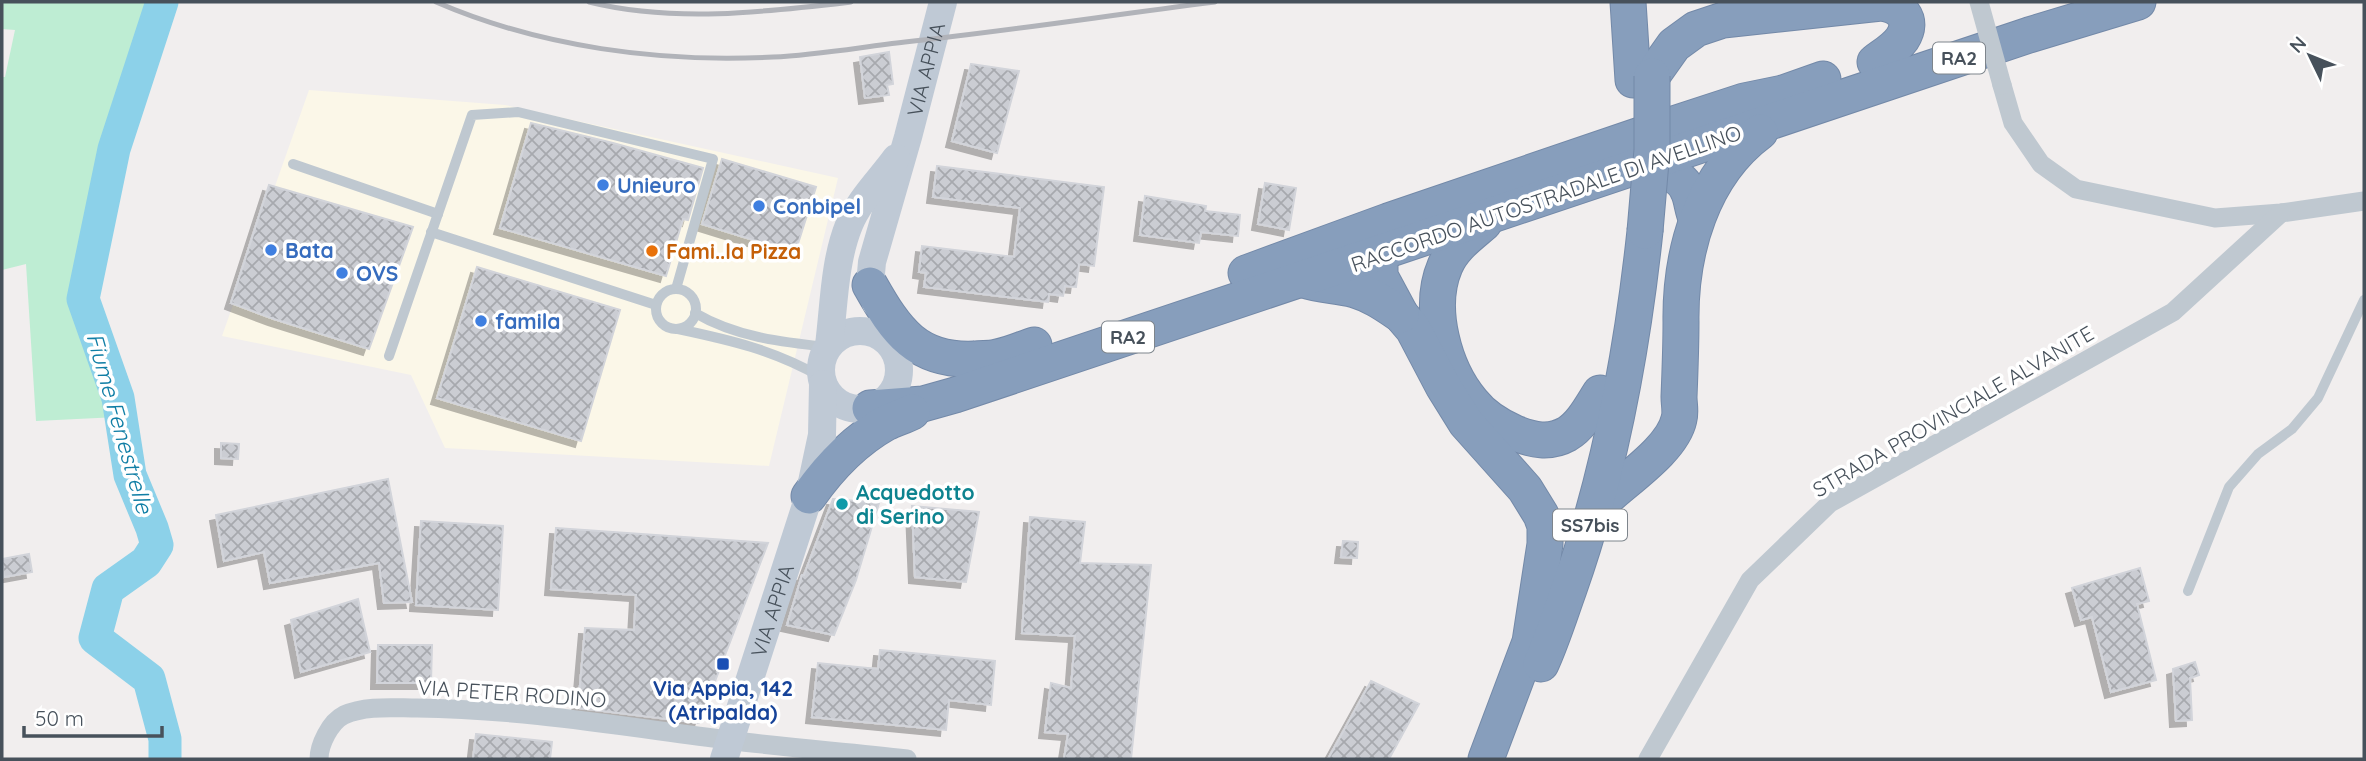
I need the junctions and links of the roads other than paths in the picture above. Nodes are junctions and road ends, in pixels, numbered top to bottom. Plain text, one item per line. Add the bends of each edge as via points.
1 (943, 2) edge
2 (1628, 2) edge
3 (1648, 2) edge
4 (1979, 2) edge
5 (2056, 2) edge
6 (2138, 2) edge
7 (1875, 62) junction
8 (1643, 78) junction
9 (1781, 119) junction
10 (908, 138) junction
11 (1577, 156) junction
12 (293, 164) dead end
13 (1640, 167) junction
14 (2364, 201) edge
15 (438, 214) junction
16 (1497, 214) junction
17 (2281, 214) junction
18 (1696, 218) junction
19 (431, 232) junction
20 (1380, 254) junction
21 (1301, 279) junction
22 (870, 285) junction
23 (676, 289) junction
24 (2364, 300) edge
25 (656, 305) junction
26 (695, 313) junction
27 (1401, 315) junction
28 (678, 329) junction
29 (828, 346) junction
30 (891, 346) junction
31 (389, 356) dead end
32 (997, 358) junction
33 (822, 380) junction
34 (1679, 398) junction
35 (939, 400) junction
36 (1608, 406) junction
37 (868, 408) junction
38 (817, 460) junction
39 (809, 496) junction
40 (1596, 508) junction
41 (2188, 591) dead end
42 (1539, 645) junction
43 (727, 750) edge
44 (855, 756) edge
45 (319, 759) edge
46 (907, 759) edge
47 (1486, 759) edge
48 (1497, 759) edge
49 (1648, 759) edge

1 - 10 street, VIA APPIA
2 - 8 highway, SS7bis
3 - 8 highway, SS7bis
4 - 17 street, bridge via 2013,123 2041,164 2076,189 2215,218
5 - 7 highway, RACCORDO AUTOSTRADALE DI AVELLINO / RA2
6 - 9 highway, RACCORDO AUTOSTRADALE DI AVELLINO / RA2
7 - 8 highway via 1894,48 1906,29 1905,15 1894,5 1723,20 1696,29 1674,44
7 - 11 highway, RACCORDO AUTOSTRADALE DI AVELLINO / RA2
8 - 36 highway, SS7bis via 1631,157 1635,232 1615,313
9 - 13 highway, RACCORDO AUTOSTRADALE DI AVELLINO / RA2
9 - 18 highway via 1739,148 1723,167
10 - 22 street, VIA APPIA via 872,262
10 - 29 street, VIA APPIA via 849,225 841,248
11 - 20 highway via 1545,176 1390,231
11 - 32 highway, RACCORDO AUTOSTRADALE DI AVELLINO / RA2
12 - 15 lane
13 - 16 highway, RACCORDO AUTOSTRADALE DI AVELLINO / RA2
13 - 18 highway via 1660,170 1685,184
14 - 17 street
15 - 19 lane
15 - 23 lane via 472,115 518,112 713,159
16 - 20 highway, RACCORDO AUTOSTRADALE DI AVELLINO / RA2
16 - 36 highway via 1461,243 1440,282 1442,335 1456,377 1471,402 1493,422 1535,440 1567,434
17 - 49 street, STRADA PROVINCIALE ALVANITE via 2173,312 1830,503 1750,580
18 - 34 highway via 1685,262
19 - 25 lane
19 - 31 lane
20 - 21 highway, RACCORDO AUTOSTRADALE DI AVELLINO / RA2
20 - 27 highway via 1380,276
21 - 27 highway via 1363,293
21 - 35 highway, RACCORDO AUTOSTRADALE DI AVELLINO / RA2
22 - 30 street, VIA APPIA
22 - 32 highway via 888,317 923,350 960,359
23 - 25 lane via 661,295
23 - 26 lane via 692,297
24 - 41 lane via 2318,398 2292,429 2258,454 2229,487
25 - 28 lane via 662,324
26 - 28 lane via 689,324
26 - 29 lane via 768,340
27 - 42 highway via 1466,423 1512,473 1541,515 1546,534
28 - 33 lane via 789,359
29 - 30 street via 839,336 865,331
29 - 33 street, VIA APPIA via 822,356
30 - 32 highway, RACCORDO AUTOSTRADALE DI AVELLINO via 951,370 974,369
30 - 37 street, VIA APPIA via 900,370 897,382 891,394
33 - 37 street via 836,402
33 - 38 street, VIA APPIA via 824,412
34 - 36 highway via 1662,429 1643,441 1624,435
34 - 40 highway via 1679,419 1660,450
35 - 37 highway
35 - 39 highway via 888,422 852,446
36 - 40 highway, SS7bis
36 - 42 highway, SS7bis via 1574,503
37 - 38 street, VIA APPIA via 832,439
38 - 39 street, VIA APPIA
39 - 43 street, VIA APPIA
40 - 42 highway, SS7bis
42 - 47 highway, SS7bis
42 - 48 highway, SS7bis
43 - 44 street, VIA PETER RODINO
43 - 45 street, VIA PETER RODINO via 608,723 453,709 375,708 342,716 326,734
44 - 46 street, VIA PETER RODINO

